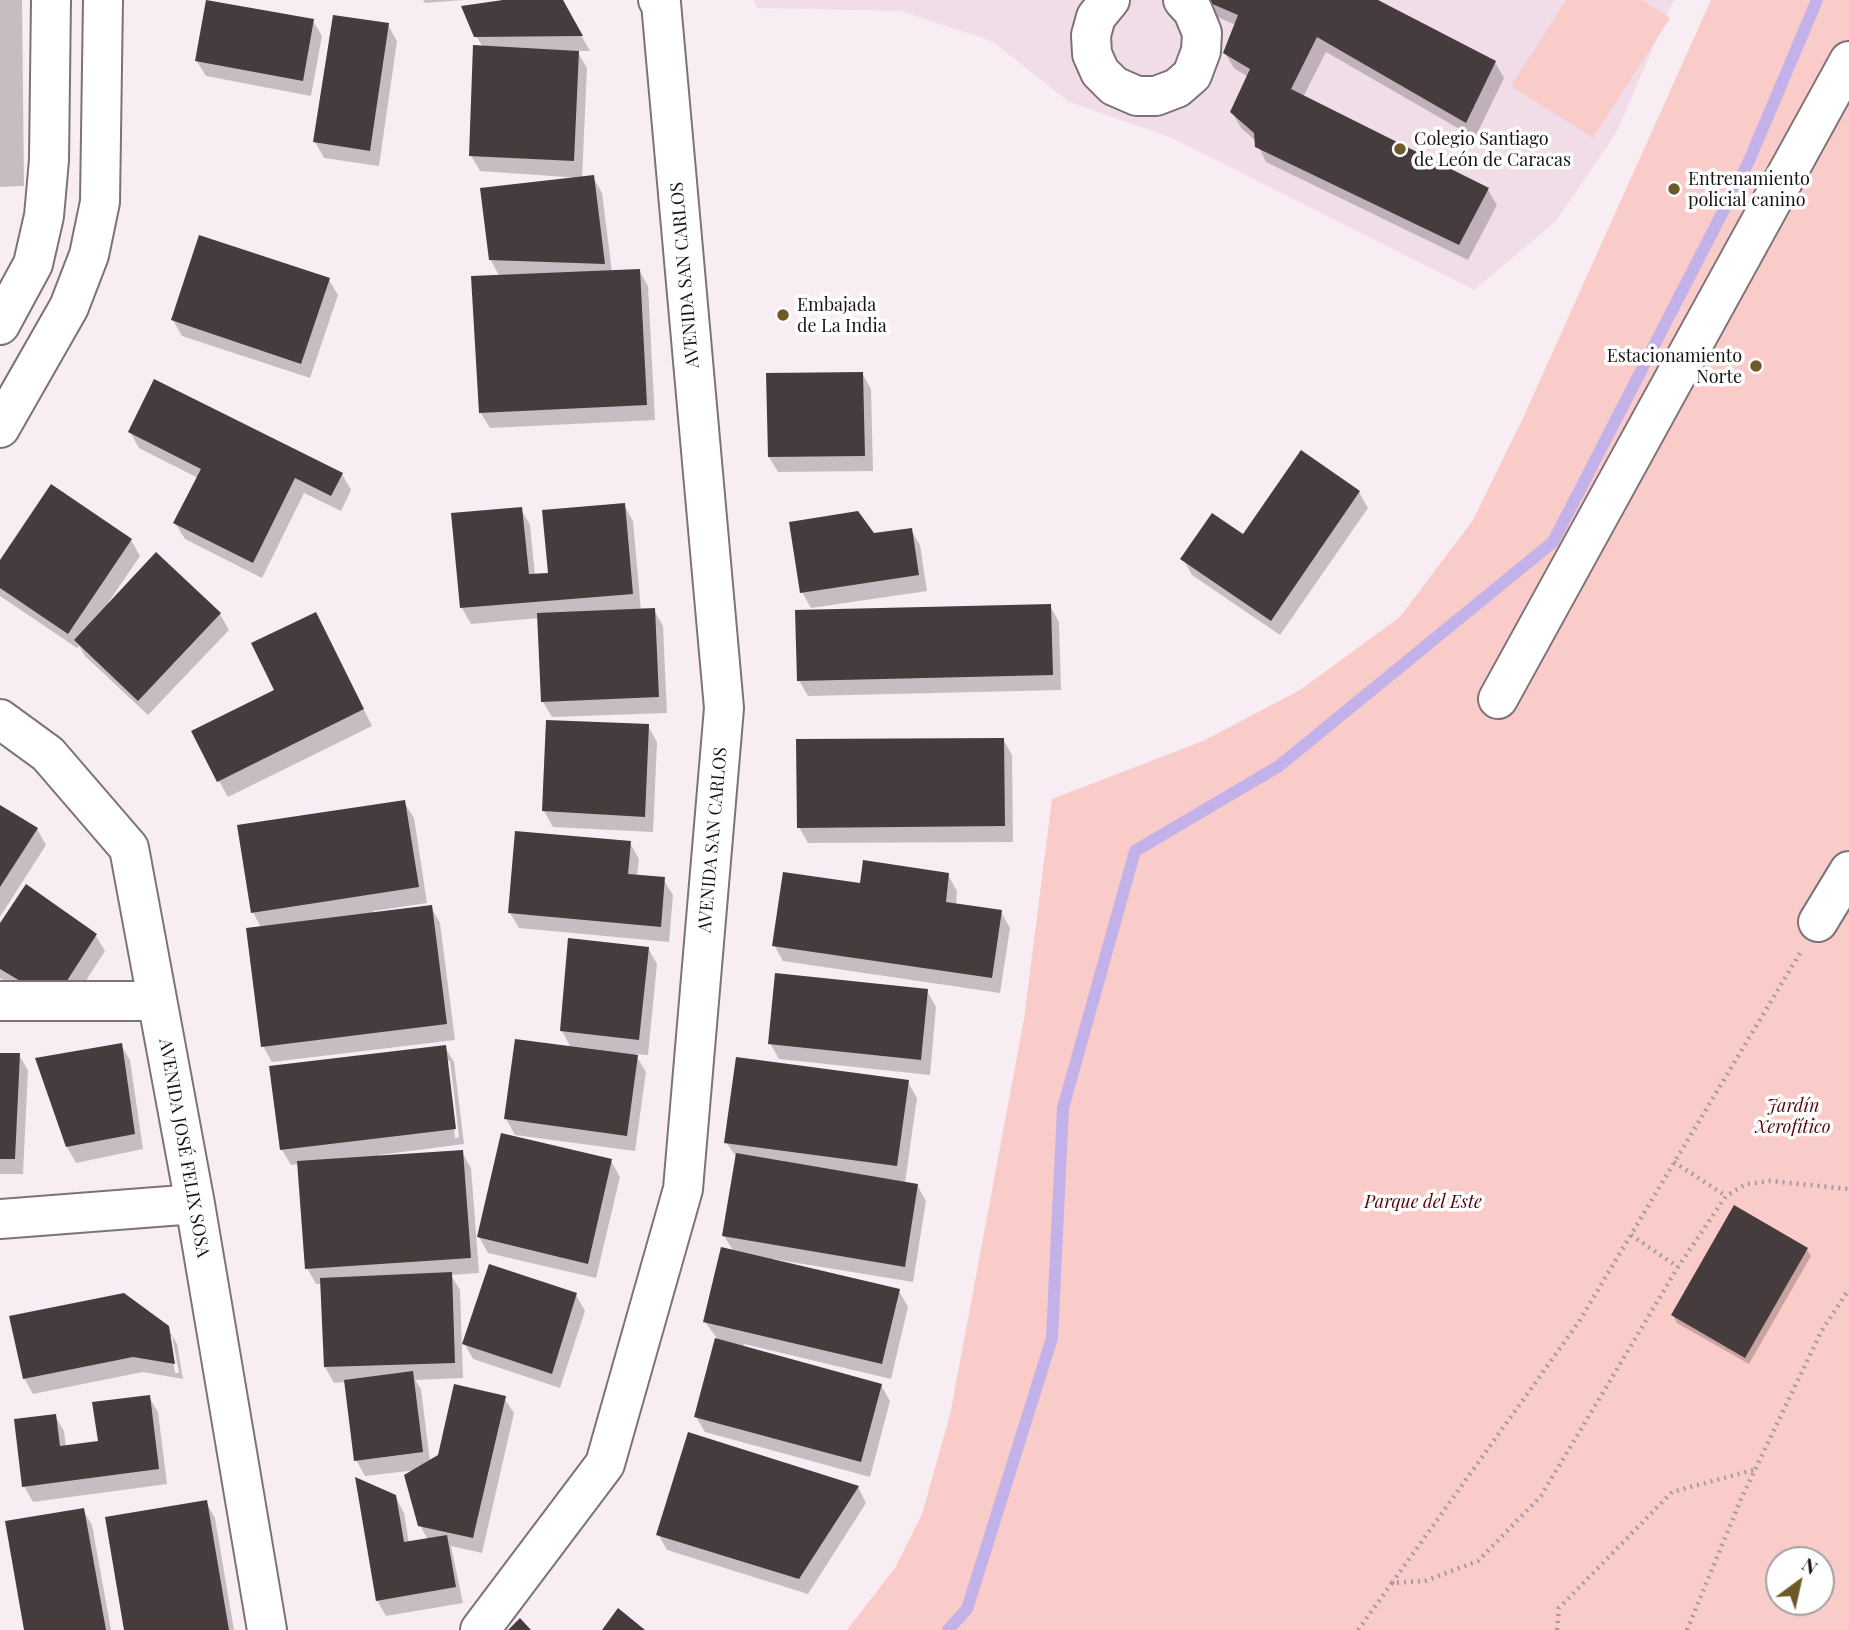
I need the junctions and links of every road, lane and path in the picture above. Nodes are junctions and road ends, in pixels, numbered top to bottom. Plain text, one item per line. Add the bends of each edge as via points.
1 (51, 0) edge
2 (103, 0) edge
3 (1183, 0) edge
4 (662, 1) edge
5 (1092, 6) edge
6 (1849, 61) edge
7 (0, 325) edge
8 (0, 428) edge
9 (1498, 699) dead end
10 (0, 719) edge
11 (1849, 871) edge
12 (1818, 922) joint
13 (0, 1001) edge
14 (157, 1001) junction
15 (1674, 1162) junction
16 (1849, 1189) edge
17 (1726, 1196) junction
18 (195, 1204) junction
19 (0, 1219) edge
20 (1631, 1235) junction
21 (1678, 1267) junction
22 (1849, 1289) edge
23 (1758, 1469) junction
24 (1392, 1583) junction
25 (267, 1630) edge
26 (480, 1630) edge
27 (1358, 1630) edge
28 (1557, 1630) edge
29 (1687, 1630) edge

1 - 7 street via 44,216 33,264
2 - 8 street via 100,202 89,256 69,307
3 - 5 street via 1194,10 1202,51 1192,75 1177,88 1156,96 1137,96 1114,86 1100,72 1092,54
4 - 26 street, AVENIDA SAN CARLOS via 724,709 683,1189 605,1464
6 - 9 street
10 - 14 street, AVENIDA JOSÉ FELIX SOSA via 48,754 129,848
11 - 12 street
12 - 15 path
13 - 14 street
14 - 18 street, AVENIDA JOSÉ FELIX SOSA
15 - 17 path
15 - 20 path
16 - 17 path via 1770,1181 1746,1184
17 - 21 path
18 - 19 street
18 - 25 street, AVENIDA JOSÉ FELIX SOSA
20 - 21 path
20 - 24 path via 1578,1322
21 - 24 path via 1541,1496 1478,1561 1425,1581
22 - 23 path via 1821,1332
23 - 28 path via 1672,1492 1559,1608
23 - 29 path
24 - 27 path

